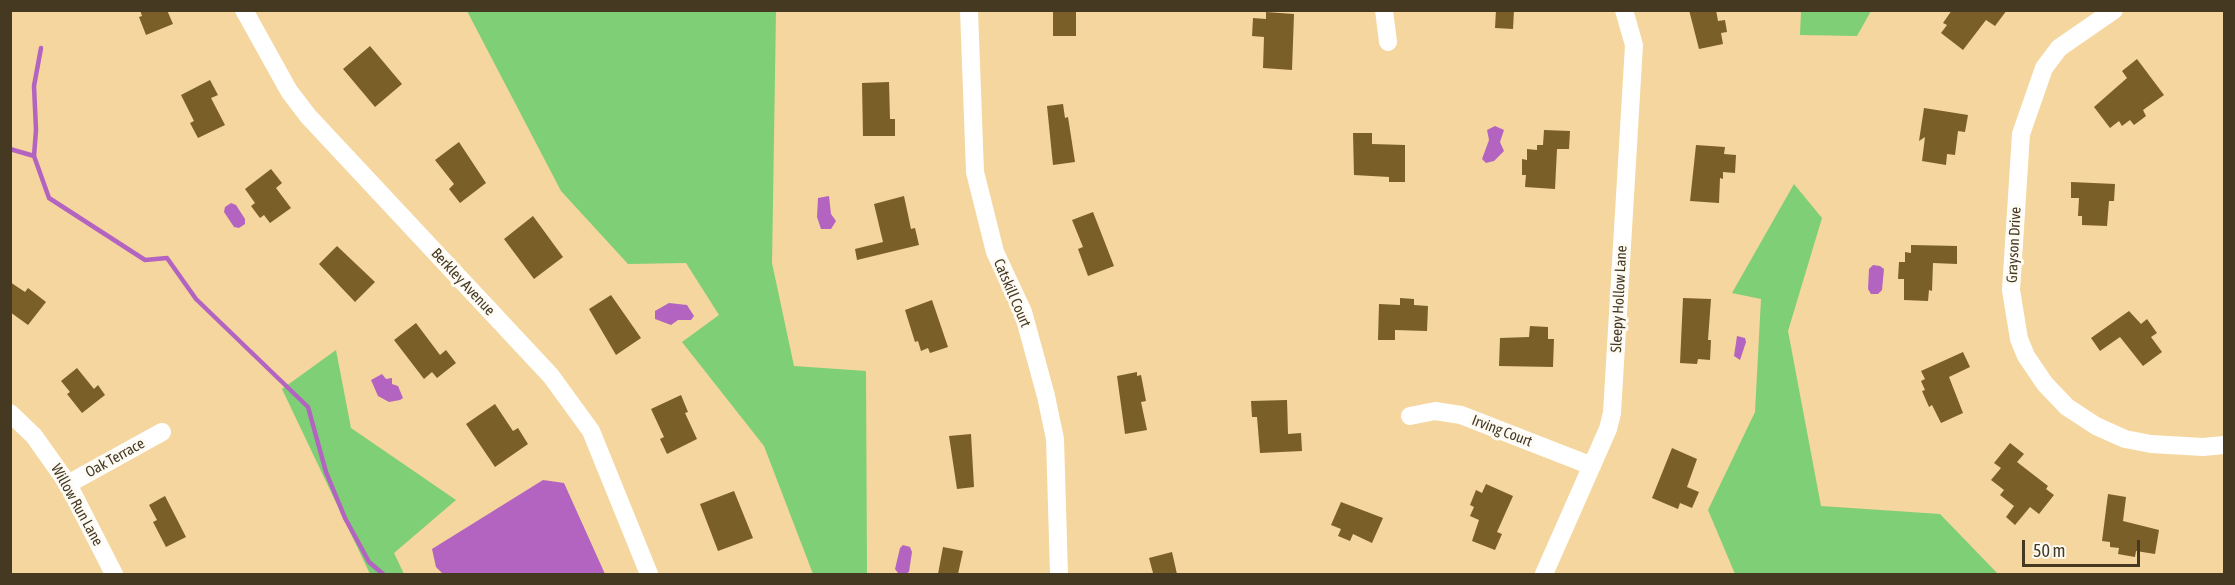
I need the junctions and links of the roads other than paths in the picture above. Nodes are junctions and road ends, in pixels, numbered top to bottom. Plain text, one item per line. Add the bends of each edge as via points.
1 (244, 10) edge
2 (969, 10) edge
3 (1384, 10) edge
4 (1624, 10) edge
5 (2114, 10) edge
6 (1388, 42) dead end
7 (10, 413) edge
8 (1410, 416) dead end
9 (162, 432) dead end
10 (2224, 445) edge
11 (1592, 466) junction
12 (68, 484) junction
13 (114, 574) edge
14 (649, 574) edge
15 (1059, 574) edge
16 (1544, 574) edge

1 - 14 street, Berkley Avenue via 288,91 308,116 551,375 591,430
2 - 15 street, Catskill Court via 975,172 995,252 1023,312 1046,396 1055,440
3 - 6 street
4 - 11 street, Sleepy Hollow Lane via 1634,45 1612,413
5 - 10 street, Grayson Drive via 2059,48 2044,68 2021,134 2011,290 2019,339 2045,384 2067,407 2096,426 2125,439 2151,444
7 - 12 street, Willow Run Lane via 34,436
8 - 11 street, Irving Court via 1435,411 1461,415
9 - 12 street, Oak Terrace
11 - 16 street, Sleepy Hollow Lane
12 - 13 street, Willow Run Lane

